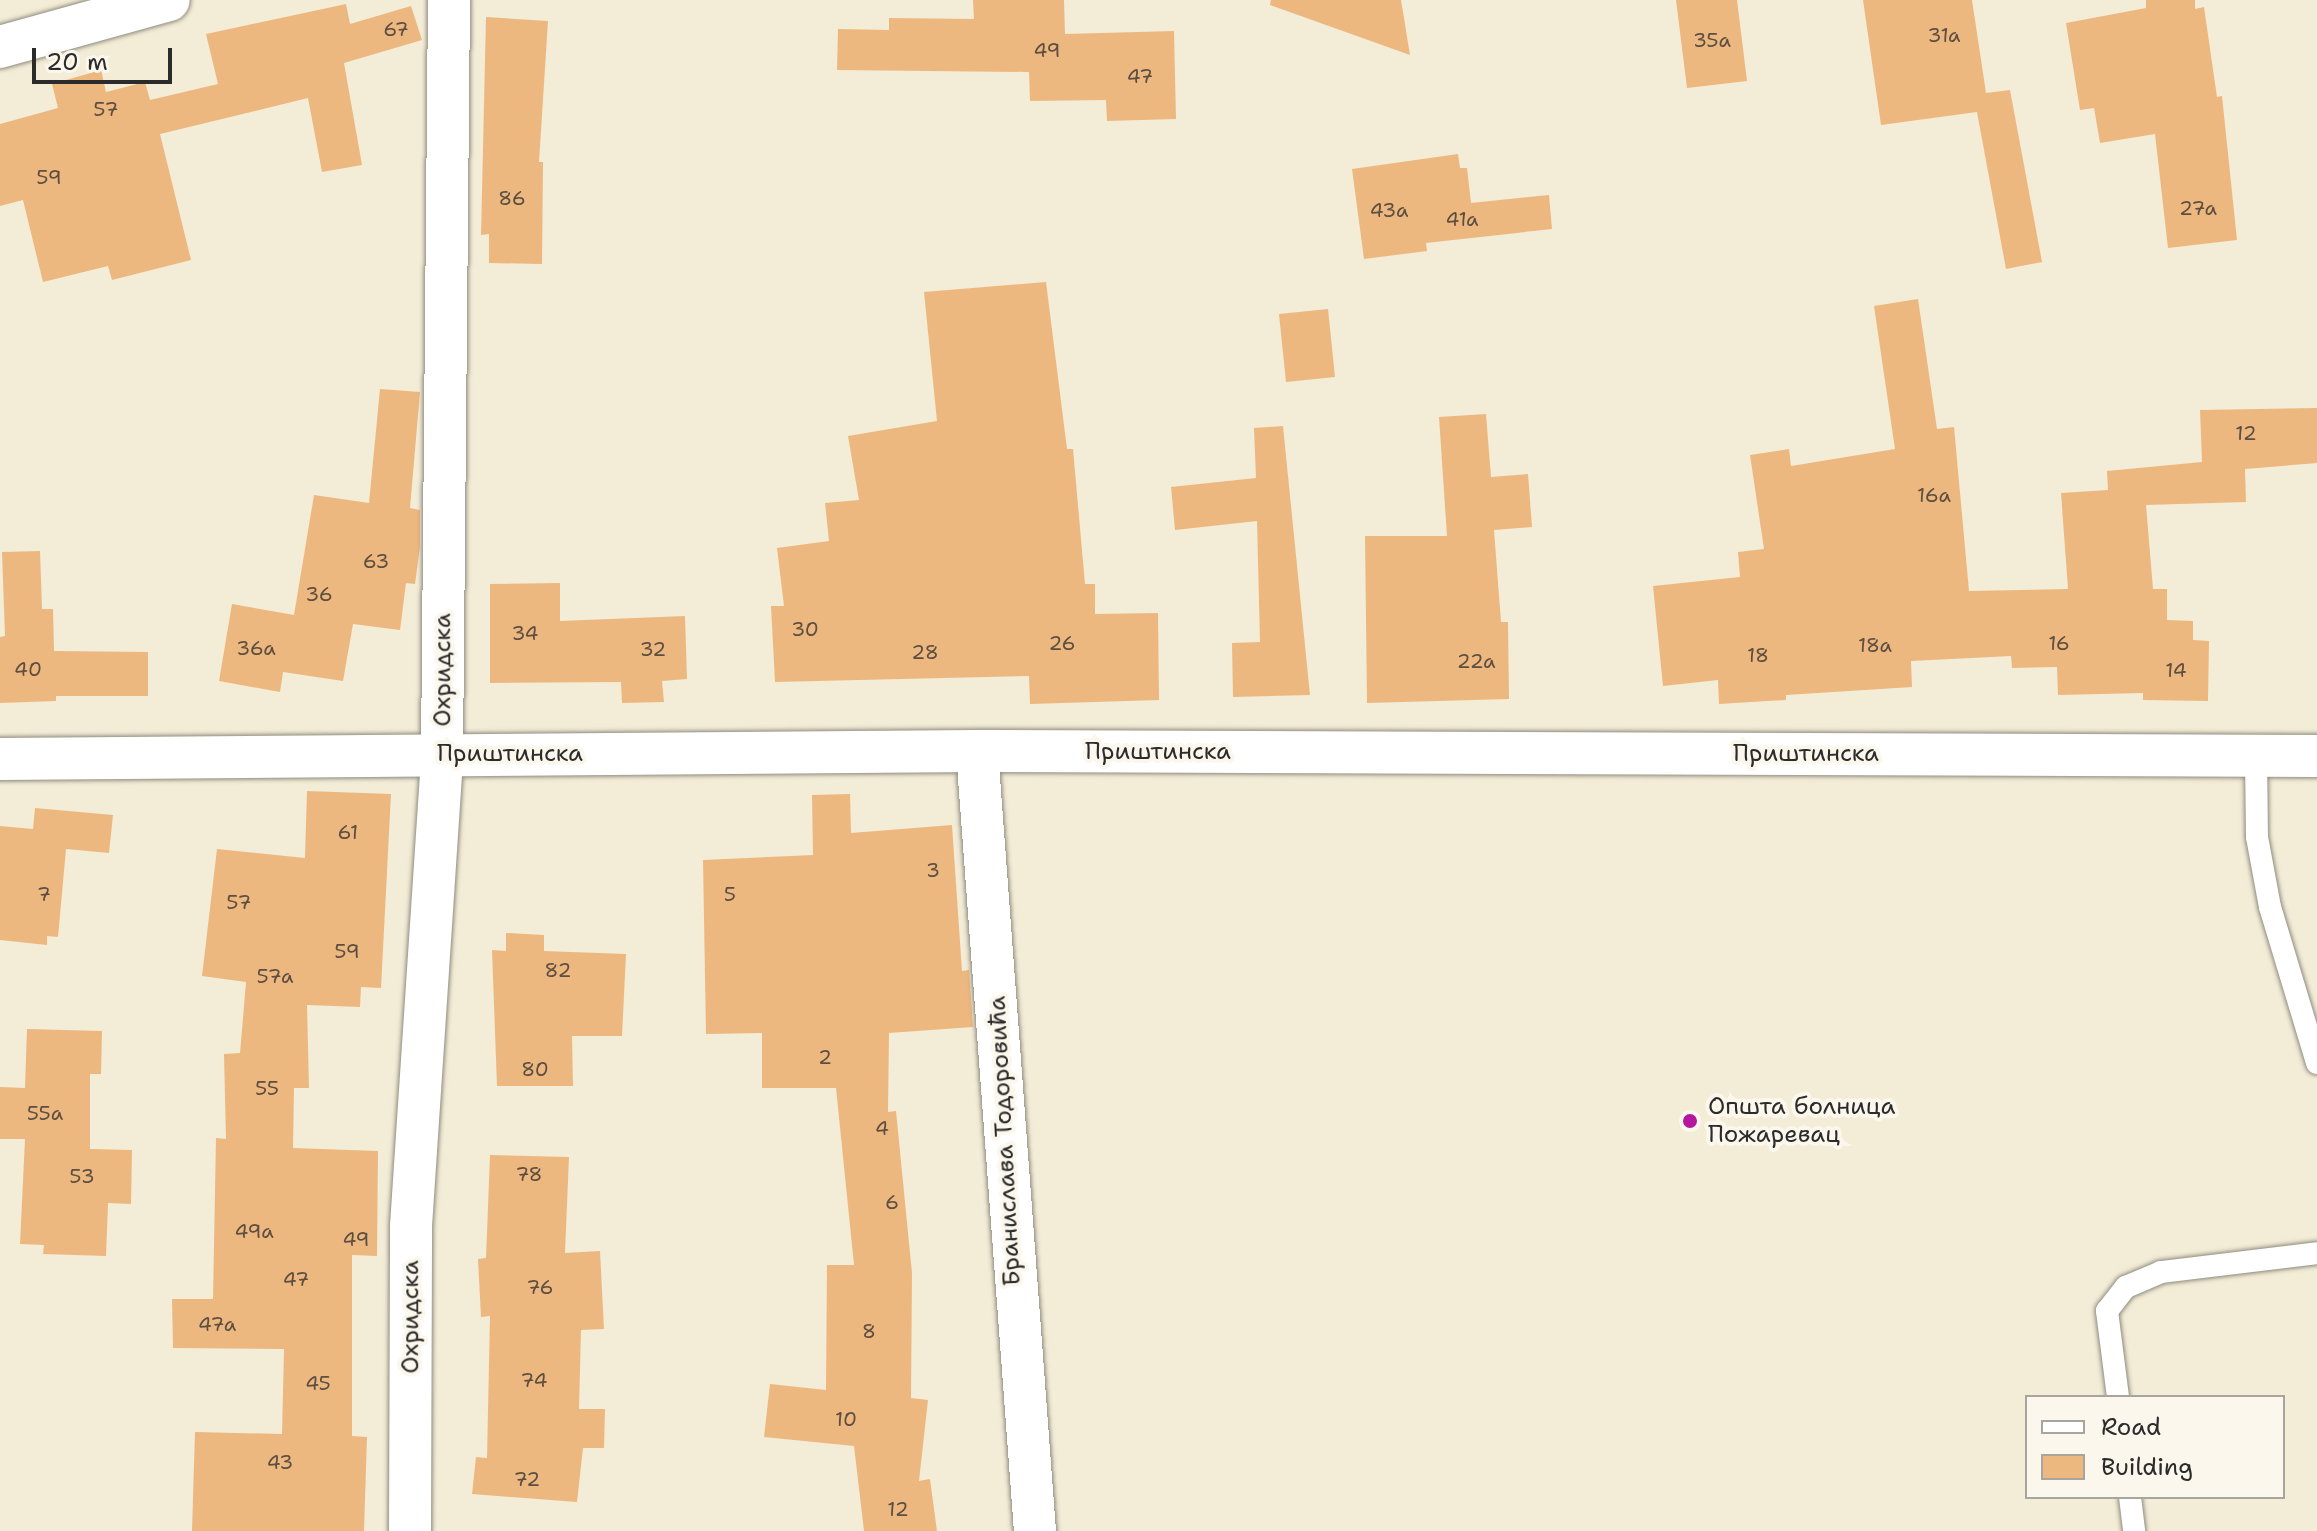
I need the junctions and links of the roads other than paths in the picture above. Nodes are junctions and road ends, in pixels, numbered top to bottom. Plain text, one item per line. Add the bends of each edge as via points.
1 (169, 0) edge
2 (449, 0) edge
3 (0, 47) edge
4 (977, 751) junction
5 (442, 754) junction
6 (2256, 756) junction
7 (2317, 756) edge
8 (0, 759) edge
9 (2317, 1063) edge
10 (2317, 1253) edge
11 (2118, 1395) edge
12 (2130, 1499) edge
13 (410, 1531) edge
14 (1035, 1531) edge
15 (2134, 1531) edge

1 - 3 street
2 - 5 street, Охридска
4 - 5 street, Приштинска
4 - 6 street, Приштинска
4 - 14 street, Бранислава Тодоровића
5 - 8 street, Приштинска
5 - 13 street, Охридска via 411,1226
6 - 7 street, Приштинска
6 - 9 lane via 2259,851
10 - 11 lane via 2161,1272 2126,1287 2107,1311
12 - 15 lane

